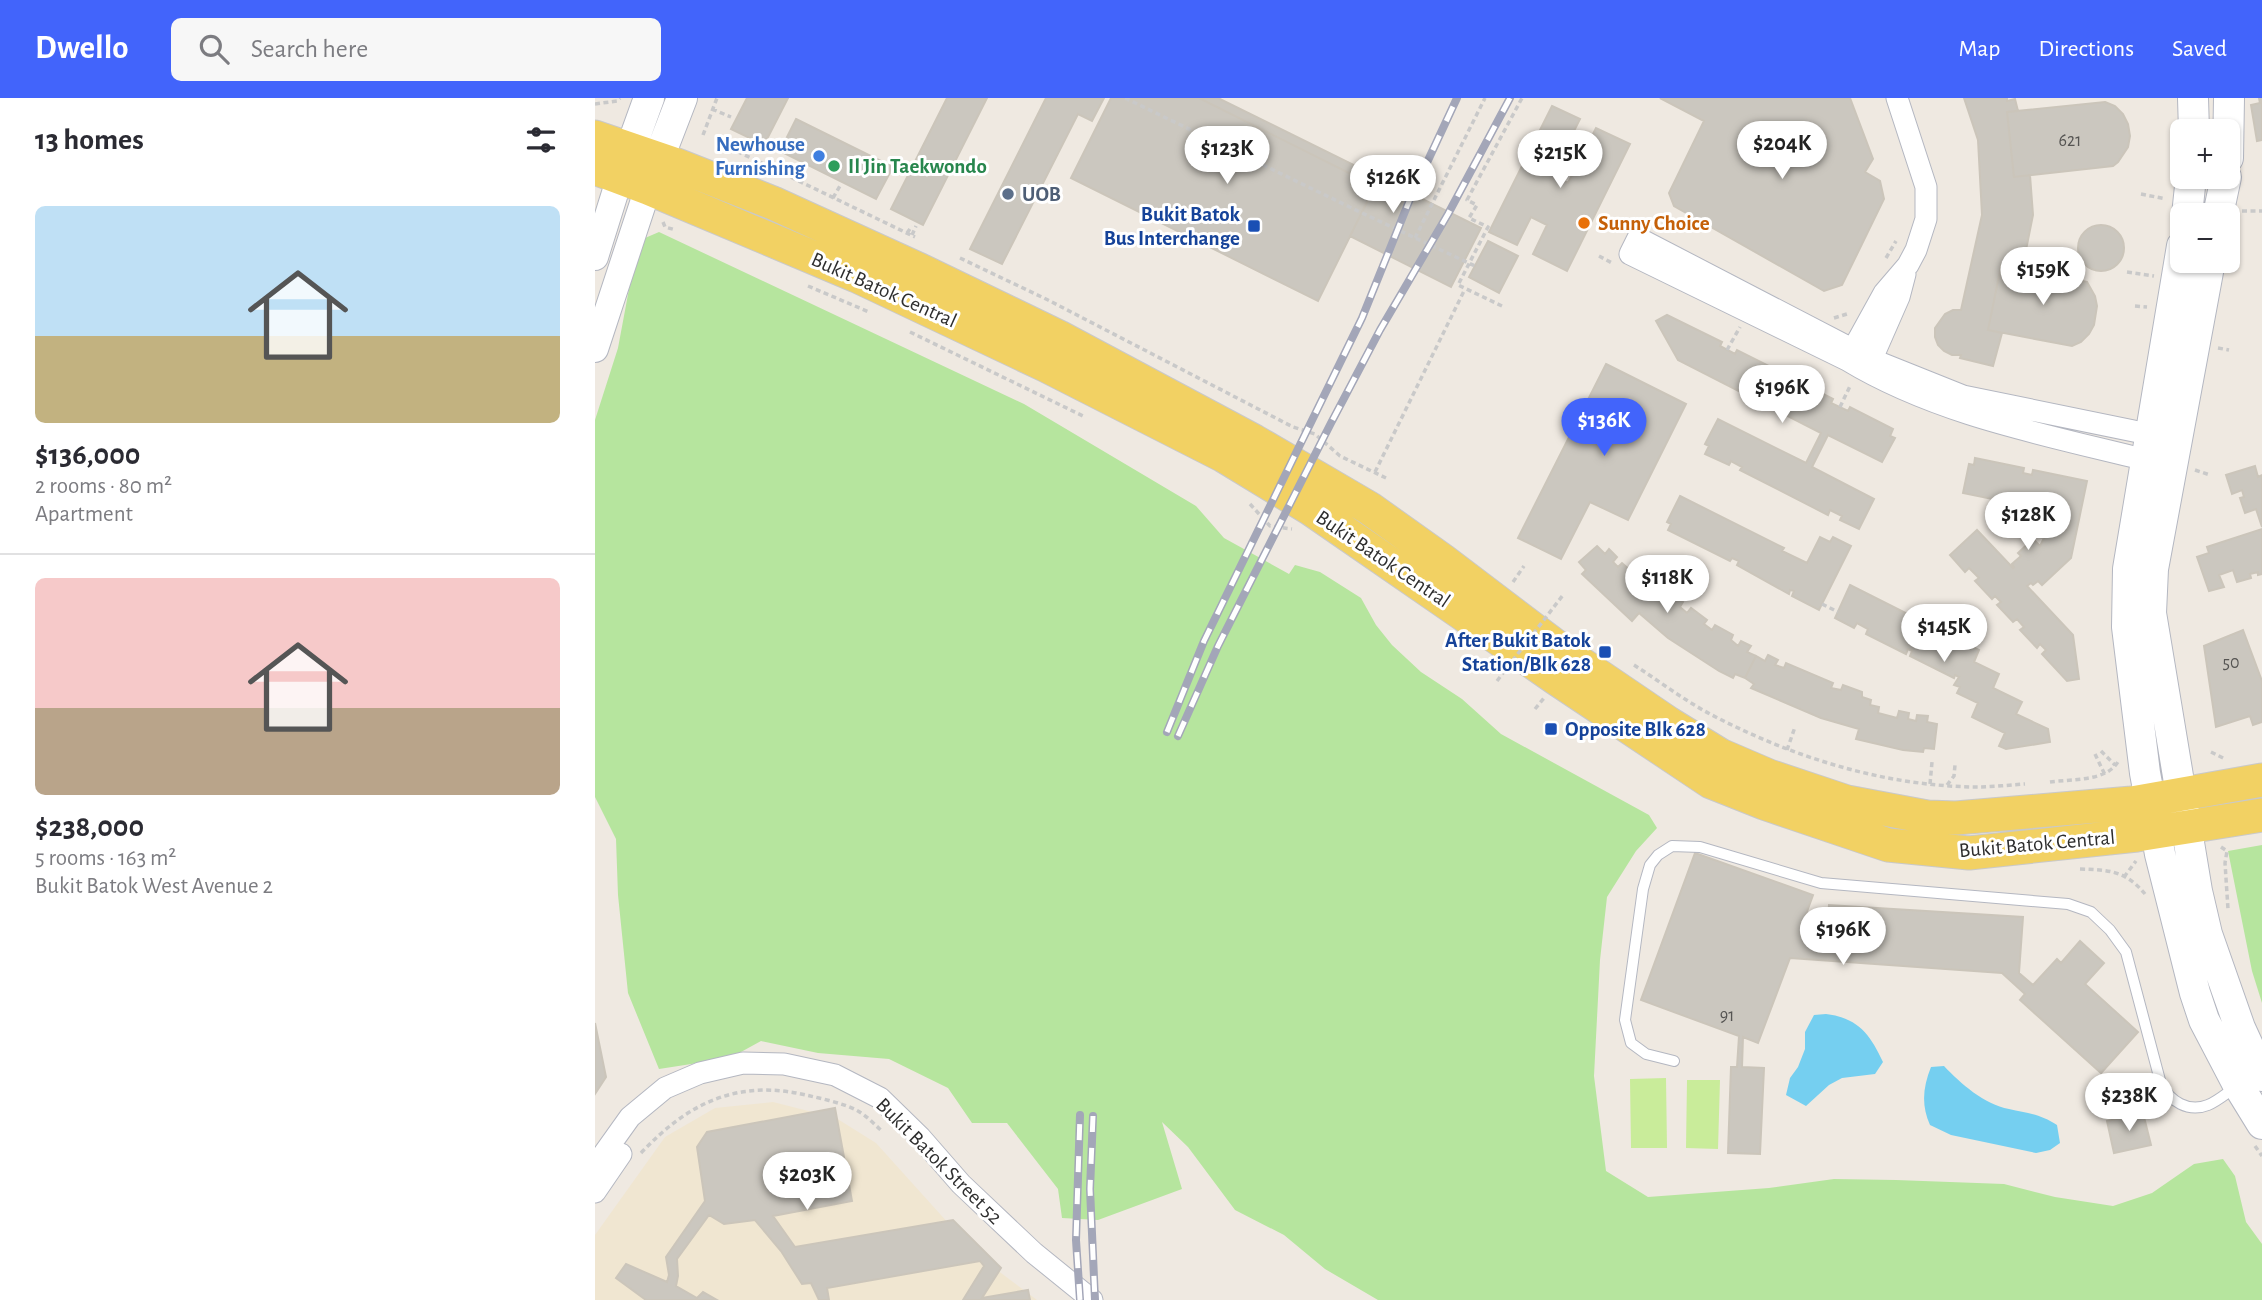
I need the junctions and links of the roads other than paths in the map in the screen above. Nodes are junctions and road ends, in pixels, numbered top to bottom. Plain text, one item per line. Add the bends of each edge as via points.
1 (649, 98) edge
2 (682, 98) edge
3 (1897, 98) edge
4 (2193, 98) edge
5 (2229, 98) edge
6 (2194, 119) edge
7 (2229, 119) edge
8 (595, 136) edge
9 (630, 168) edge
10 (1634, 246) dead end
11 (595, 257) edge
12 (2180, 273) edge
13 (2207, 273) edge
14 (595, 349) edge
15 (1052, 351) junction
16 (1858, 364) junction
17 (2168, 454) junction
18 (1341, 491) junction
19 (1304, 519) junction
20 (2262, 780) edge
21 (2165, 797) junction
22 (2262, 815) edge
23 (2160, 839) junction
24 (1674, 1060) dead end
25 (2253, 1077) edge
26 (2262, 1124) edge
27 (595, 1166) edge
28 (595, 1192) edge
29 (1069, 1300) edge
30 (1092, 1300) edge

1 - 9 main road
2 - 9 main road
3 - 16 street via 1926,187 1924,227 1899,297
4 - 6 main road
5 - 7 main road
8 - 9 main road, Bukit Batok Central
9 - 11 street
9 - 14 street
9 - 15 main road, Bukit Batok Central via 773,203 921,270
10 - 16 street
12 - 17 main road
13 - 17 main road
15 - 18 main road, Bukit Batok Central via 1243,435
15 - 19 main road, Bukit Batok Central via 1224,456
16 - 17 street via 1961,411 2012,427
17 - 21 main road via 2128,569 2127,593 2127,627
18 - 19 lane
18 - 21 main road, Bukit Batok Central via 1668,723 1720,755 1769,776 1847,802 1927,817
19 - 23 main road, Bukit Batok Central via 1711,782 1764,803 1888,845 1969,853
20 - 21 main road, Bukit Batok Central
21 - 23 main road
22 - 23 main road, Bukit Batok Central
23 - 25 main road via 2204,1020
24 - 25 lane via 1646,1054 1631,1043 1625,1020 1643,889 1650,865 1672,846 1700,847 1821,883 2068,904 2091,912 2126,953 2168,1097 2185,1107 2207,1106
25 - 26 main road
27 - 30 street, Bukit Batok Street 52 via 630,1116 665,1088 700,1073 743,1063 784,1064 835,1075 880,1098 961,1184
28 - 29 street, Bukit Batok Street 52 via 641,1126 672,1100 745,1078 783,1078 829,1088 871,1110 951,1194

